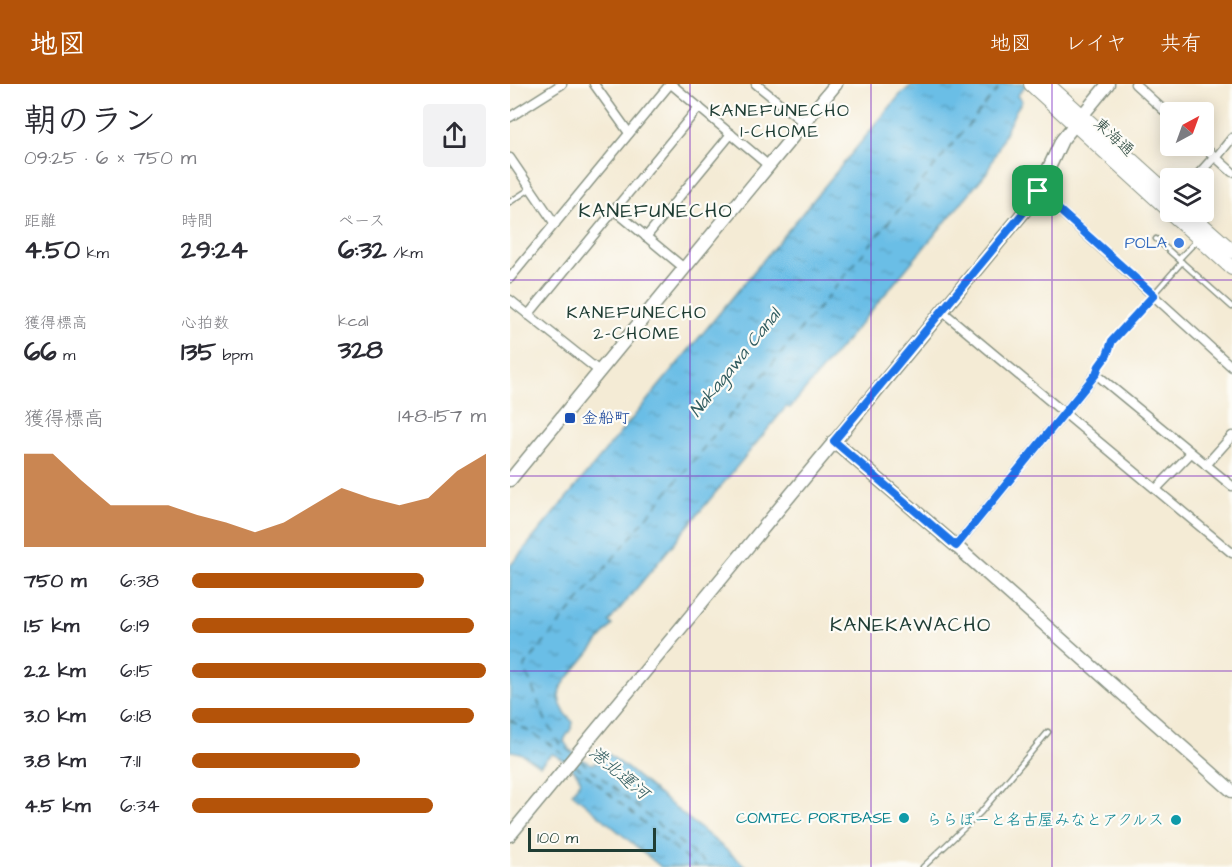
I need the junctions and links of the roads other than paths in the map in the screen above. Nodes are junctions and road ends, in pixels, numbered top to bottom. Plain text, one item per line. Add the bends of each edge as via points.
1 (594, 84) edge
2 (670, 84) edge
3 (756, 84) edge
4 (836, 84) edge
5 (1108, 84) edge
6 (1135, 84) edge
7 (557, 85) edge
8 (1038, 85) edge
9 (1160, 107) edge
10 (699, 108) junction
11 (510, 117) edge
12 (1078, 120) junction
13 (804, 123) junction
14 (628, 134) junction
15 (730, 134) junction
16 (1232, 138) edge
17 (1215, 157) junction
18 (510, 158) edge
19 (769, 166) junction
20 (1205, 168) edge
21 (1232, 172) edge
22 (1160, 187) edge
23 (530, 188) junction
24 (1038, 191) junction
25 (1160, 201) edge
26 (510, 202) edge
27 (614, 210) junction
28 (1182, 222) edge
29 (1199, 222) edge
30 (555, 224) junction
31 (646, 237) junction
32 (1199, 238) junction
33 (1156, 239) dead end
34 (1232, 251) edge
35 (1181, 261) junction
36 (684, 268) junction
37 (1232, 268) edge
38 (510, 278) edge
39 (1154, 295) junction
40 (510, 300) edge
41 (1232, 307) edge
42 (942, 311) junction
43 (528, 315) junction
44 (1232, 367) edge
45 (599, 371) junction
46 (1096, 374) junction
47 (1064, 412) junction
48 (1232, 436) edge
49 (834, 441) junction
50 (1191, 453) junction
51 (1206, 465) junction
52 (510, 480) edge
53 (1232, 486) edge
54 (1156, 489) junction
55 (956, 546) junction
56 (1232, 553) edge
57 (1048, 732) dead end
58 (1232, 791) edge
59 (510, 835) edge
60 (923, 867) edge

1 - 14 street
2 - 10 street
2 - 14 street
3 - 13 street
4 - 13 street
5 - 12 street
6 - 9 street
7 - 11 street
8 - 12 main road
10 - 15 street
10 - 27 street
12 - 22 main road
12 - 24 street via 1062,140
12 - 25 main road, 東海通
13 - 19 street
14 - 30 street
15 - 19 street
15 - 31 street
16 - 17 street
17 - 20 street
17 - 21 street
18 - 23 street
19 - 36 street
23 - 26 lane
23 - 30 street
24 - 39 street
24 - 42 street
27 - 31 street
27 - 43 street
28 - 32 main road, 東海通
29 - 34 main road
30 - 38 street
31 - 36 street
32 - 35 lane
32 - 37 main road, 東海通
33 - 35 lane
35 - 39 lane
35 - 41 lane
36 - 45 street
39 - 44 street
39 - 46 lane via 1112,341
40 - 43 street
42 - 47 street
42 - 49 street
43 - 45 street
45 - 52 street
46 - 47 street
46 - 50 street
47 - 54 street
47 - 55 street
48 - 51 street
49 - 55 street
49 - 59 street
50 - 51 street
50 - 54 street
51 - 53 street
54 - 56 street
55 - 58 street
57 - 60 lane via 981,812

